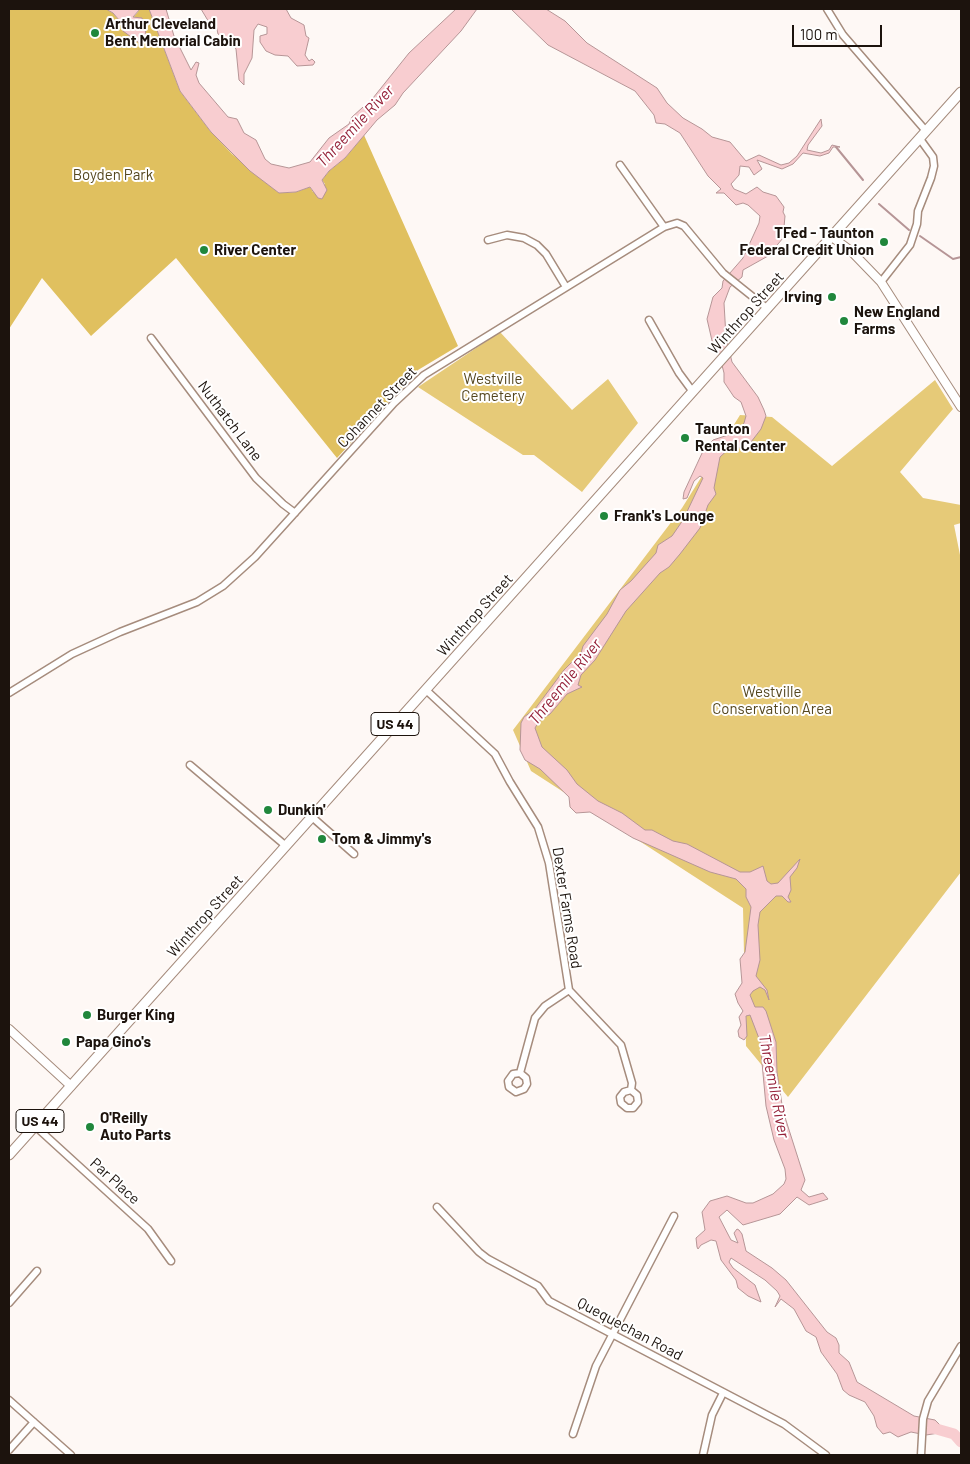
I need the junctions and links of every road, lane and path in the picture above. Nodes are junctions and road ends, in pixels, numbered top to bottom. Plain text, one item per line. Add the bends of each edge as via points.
1 (827, 9) edge
2 (961, 92) edge
3 (926, 132) junction
4 (920, 139) junction
5 (620, 165) dead end
6 (664, 227) junction
7 (832, 237) junction
8 (488, 240) dead end
9 (881, 282) junction
10 (566, 288) junction
11 (768, 308) junction
12 (650, 320) dead end
13 (151, 338) dead end
14 (693, 392) junction
15 (961, 407) edge
16 (295, 513) junction
17 (426, 690) junction
18 (9, 693) edge
19 (190, 765) dead end
20 (312, 817) junction
21 (286, 846) junction
22 (354, 854) dead end
23 (569, 990) junction
24 (9, 1029) edge
25 (520, 1073) dead end
26 (71, 1086) junction
27 (631, 1090) dead end
28 (35, 1126) junction
29 (9, 1155) edge
30 (437, 1207) dead end
31 (674, 1216) dead end
32 (171, 1261) dead end
33 (37, 1271) dead end
34 (9, 1303) edge
35 (613, 1333) junction
36 (961, 1346) edge
37 (723, 1393) junction
38 (9, 1400) edge
39 (34, 1422) junction
40 (574, 1434) dead end
41 (9, 1450) edge
42 (71, 1455) edge
43 (703, 1455) edge
44 (826, 1455) edge
45 (921, 1455) edge

1 - 3 street via 843,35
2 - 3 highway, Winthrop Street / US 44
3 - 4 highway, Winthrop Street / US 44
4 - 7 highway, Winthrop Street / US 44
4 - 9 street via 933,157 931,178 918,211 910,245
5 - 6 street
6 - 10 street, Cohannet Street
6 - 11 street via 678,223 684,226 724,274
7 - 9 main road via 851,250
7 - 11 highway, Winthrop Street / US 44
8 - 10 street via 508,235 537,245
9 - 15 main road
10 - 16 street, Cohannet Street via 424,375 394,403
11 - 14 highway, Winthrop Street / US 44
12 - 14 street
13 - 16 street, Nuthatch Lane via 256,478
14 - 17 highway, Winthrop Street / US 44
16 - 18 street, Cohannet Street via 235,577 205,598 105,638 72,654
17 - 20 highway, Winthrop Street / US 44
17 - 23 street, Dexter Farms Road via 499,758 538,827 549,863
19 - 21 street
20 - 21 highway, Winthrop Street / US 44
20 - 22 street
21 - 26 highway, Winthrop Street / US 44
23 - 25 street via 545,1006 535,1018
23 - 27 street, Dexter Farms Road via 621,1045
24 - 26 main road
26 - 28 highway, Winthrop Street / US 44
28 - 29 highway, Winthrop Street / US 44
28 - 32 street, Par Place via 148,1229
30 - 35 street, Quequechan Road via 488,1259 538,1286 549,1301
31 - 35 street
33 - 34 street
35 - 37 street, Quequechan Road
35 - 40 street via 589,1381
36 - 45 street via 932,1393 925,1412
37 - 43 street via 712,1415
37 - 44 street, Quequechan Road via 784,1424
38 - 39 street
39 - 41 street
39 - 42 street

